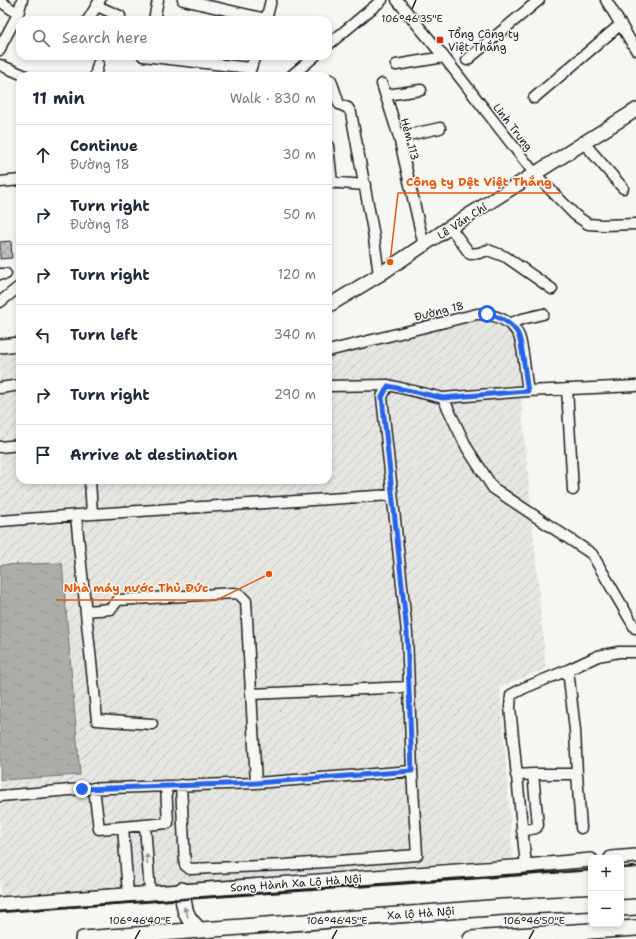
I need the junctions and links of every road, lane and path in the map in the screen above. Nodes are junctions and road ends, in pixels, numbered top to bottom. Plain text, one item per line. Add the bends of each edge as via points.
1 (22, 0) edge
2 (158, 0) edge
3 (183, 0) edge
4 (271, 0) edge
5 (382, 0) edge
6 (397, 0) edge
7 (539, 0) edge
8 (606, 0) edge
9 (0, 1) edge
10 (98, 3) edge
11 (18, 14) joint
12 (90, 16) edge
13 (120, 16) dead end
14 (155, 16) edge
15 (249, 16) edge
16 (267, 16) edge
17 (16, 18) edge
18 (621, 24) junction
19 (332, 42) edge
20 (1, 46) edge
21 (636, 50) edge
22 (444, 57) junction
23 (170, 60) edge
24 (254, 60) edge
25 (310, 60) edge
26 (467, 60) dead end
27 (98, 64) dead end
28 (0, 65) edge
29 (396, 65) dead end
30 (17, 72) edge
31 (96, 72) edge
32 (249, 72) edge
33 (296, 72) edge
34 (332, 83) edge
35 (382, 84) dead end
36 (421, 90) dead end
37 (386, 95) junction
38 (534, 98) dead end
39 (636, 110) edge
40 (440, 128) dead end
41 (399, 138) junction
42 (584, 143) junction
43 (535, 174) junction
44 (16, 180) edge
45 (0, 182) edge
46 (332, 183) edge
47 (365, 185) junction
48 (623, 188) dead end
49 (636, 224) edge
50 (450, 227) junction
51 (424, 246) junction
52 (379, 275) junction
53 (16, 289) edge
54 (552, 289) dead end
55 (0, 302) edge
56 (332, 304) edge
57 (544, 314) dead end
58 (509, 324) junction
59 (16, 344) edge
60 (0, 346) edge
61 (332, 350) edge
62 (16, 386) edge
63 (332, 386) edge
64 (388, 386) junction
65 (636, 386) edge
66 (0, 388) edge
67 (567, 389) junction
68 (528, 391) junction
69 (443, 398) junction
70 (16, 445) edge
71 (0, 447) edge
72 (90, 484) edge
73 (573, 490) dead end
74 (392, 495) junction
75 (92, 514) junction
76 (76, 516) junction
77 (0, 521) edge
78 (86, 611) junction
79 (635, 628) dead end
80 (636, 652) edge
81 (568, 670) junction
82 (409, 687) junction
83 (251, 694) junction
84 (152, 724) dead end
85 (412, 771) junction
86 (533, 774) junction
87 (577, 774) junction
88 (516, 775) junction
89 (256, 783) junction
90 (181, 785) junction
91 (166, 786) junction
92 (94, 788) junction
93 (0, 796) edge
94 (145, 825) junction
95 (123, 827) junction
96 (581, 828) dead end
97 (522, 831) junction
98 (636, 856) edge
99 (624, 857) edge
100 (588, 860) edge
101 (526, 866) junction
102 (182, 890) junction
103 (150, 892) junction
104 (128, 894) junction
105 (636, 901) edge
106 (624, 902) edge
107 (0, 904) edge
108 (588, 904) edge
109 (503, 907) junction
110 (636, 907) edge
111 (624, 908) edge
112 (588, 910) edge
113 (523, 914) junction
114 (636, 928) edge
115 (200, 930) junction
116 (83, 939) edge
117 (217, 939) edge
118 (471, 939) edge

1 - 11 street
2 - 14 street
3 - 15 street
4 - 16 street
5 - 19 street
6 - 22 street, Linh Trung
7 - 26 street
8 - 18 street
9 - 11 street
10 - 12 street
10 - 13 street
17 - 20 street
18 - 21 street
18 - 38 street
22 - 29 street
22 - 43 street, Linh Trung
23 - 32 street
24 - 32 street
25 - 33 street
27 - 31 street
28 - 30 street
34 - 47 street via 340,104 351,113
35 - 37 street, Hẻm 113
36 - 37 street
37 - 41 street, Hẻm 113
39 - 42 main road, Lê Văn Chí
40 - 41 street
41 - 51 street, Hẻm 113
42 - 43 main road, Lê Văn Chí
42 - 48 street
43 - 49 street, Linh Trung via 588,224
43 - 50 main road, Lê Văn Chí
44 - 45 street
46 - 47 street
47 - 52 street
50 - 51 main road, Lê Văn Chí
50 - 54 street via 470,254 488,250 506,258
51 - 52 main road, Lê Văn Chí
52 - 56 main road, Lê Văn Chí
53 - 55 street
57 - 58 street
58 - 61 street, Đường 18 via 492,315 477,314
58 - 68 street via 518,335
59 - 60 main road
62 - 66 street
63 - 64 street
64 - 69 street
64 - 74 street via 382,397
65 - 67 street
67 - 68 street
67 - 73 street
68 - 69 street
69 - 79 street via 467,448 492,488 592,554
70 - 71 street
72 - 75 street
74 - 75 street
74 - 82 street via 407,633
75 - 76 street
76 - 77 street
76 - 78 street
78 - 83 street via 111,609 118,600 239,594 246,601
78 - 84 street via 97,720
80 - 81 street via 598,656
81 - 87 street
81 - 88 street via 511,696
82 - 83 street
82 - 85 street
83 - 89 street
85 - 89 street
85 - 90 street via 417,855 286,865 190,869 185,865
86 - 87 street
86 - 88 street
86 - 97 street via 538,826
87 - 96 street
88 - 97 street
89 - 90 street
90 - 91 street
91 - 92 street
91 - 94 street via 168,823
92 - 93 street
92 - 95 street via 98,829
94 - 95 street
103 -> 94 street
95 - 104 street
97 - 101 street
98 - 99 main road
100 - 101 main road, Song Hành Xa Lộ Hà Nội
101 - 102 main road, Song Hành Xa Lộ Hà Nội
102 - 103 main road, Song Hành Xa Lộ Hà Nội
115 -> 102 highway via 186,915
103 - 104 main road, Song Hành Xa Lộ Hà Nội
104 - 107 main road, Song Hành Xa Lộ Hà Nội
105 - 106 highway
108 - 109 highway, Xa lộ Hà Nội
109 - 113 highway
109 - 115 highway, Xa lộ Hà Nội
110 - 111 highway
112 - 113 highway, Xa lộ Hà Nội
113 - 117 highway, Xa lộ Hà Nội
114 - 118 highway
115 - 116 highway, Xa lộ Hà Nội

